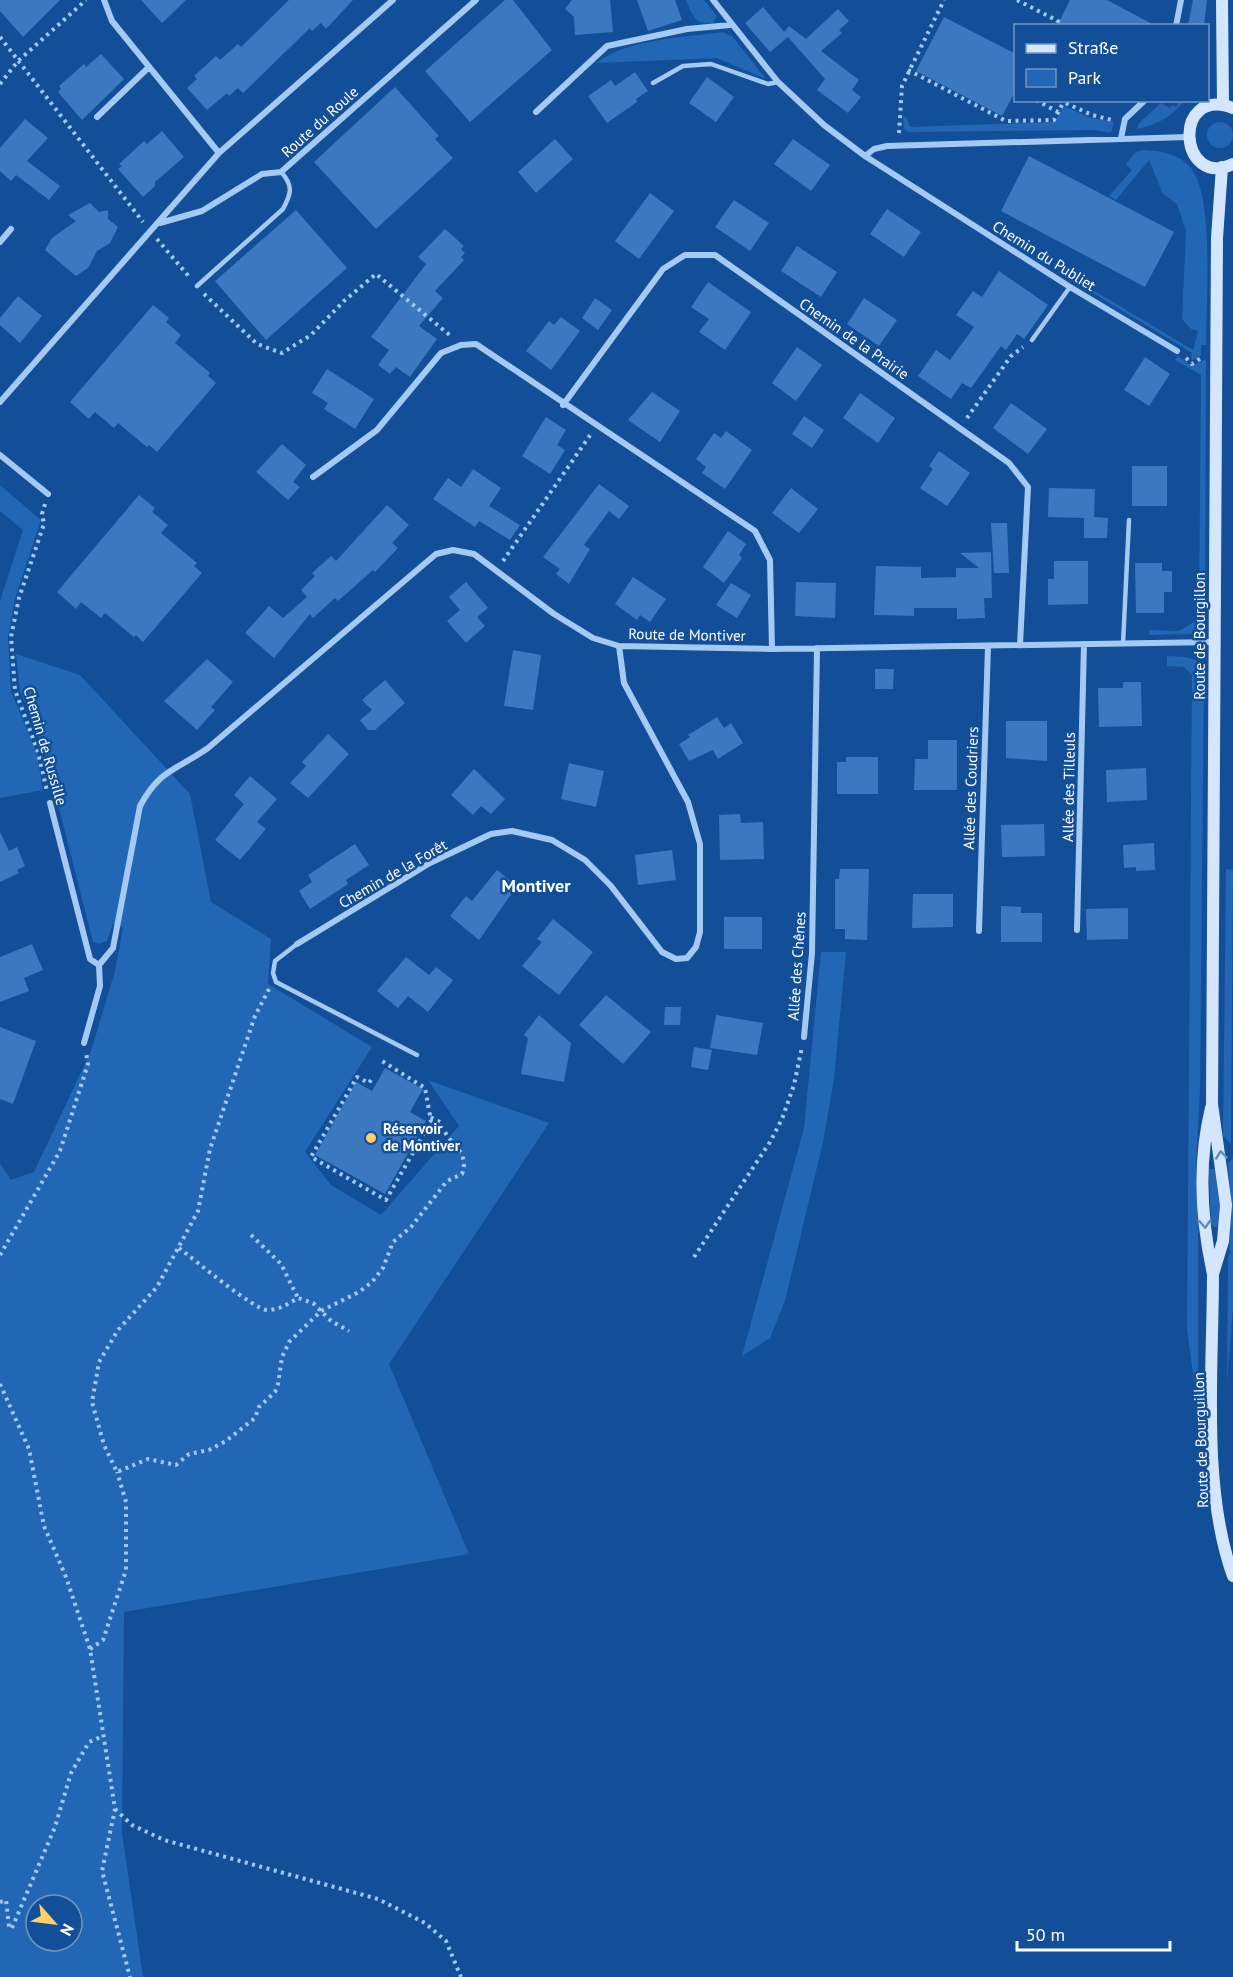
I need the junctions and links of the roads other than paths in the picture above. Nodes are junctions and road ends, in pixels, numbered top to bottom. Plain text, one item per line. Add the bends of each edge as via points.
1 (104, 0) edge
2 (393, 0) edge
3 (476, 0) edge
4 (713, 0) edge
5 (1181, 0) edge
6 (1222, 0) edge
7 (1176, 24) edge
8 (730, 25) junction
9 (149, 67) junction
10 (653, 82) dead end
11 (778, 82) junction
12 (1142, 102) edge
13 (1228, 106) edge
14 (536, 112) dead end
15 (97, 117) dead end
16 (1188, 137) junction
17 (1121, 138) junction
18 (219, 153) junction
19 (865, 156) junction
20 (1228, 166) edge
21 (281, 172) junction
22 (159, 223) junction
23 (11, 229) dead end
24 (0, 242) edge
25 (197, 286) road end
26 (1070, 287) junction
27 (1032, 340) road end
28 (1177, 351) road end
29 (0, 402) edge
30 (563, 405) junction
31 (0, 455) edge
32 (314, 477) dead end
33 (48, 494) road end
34 (1129, 520) dead end
35 (1215, 642) junction
36 (1084, 644) junction
37 (1123, 644) junction
38 (1020, 645) junction
39 (619, 646) junction
40 (988, 646) junction
41 (817, 648) junction
42 (772, 649) junction
43 (50, 803) road end
44 (1077, 930) dead end
45 (980, 931) dead end
46 (297, 944) joint
47 (99, 965) junction
48 (804, 1037) road end
49 (84, 1043) road end
50 (417, 1055) dead end
51 (1212, 1104) junction
52 (1213, 1274) junction
53 (1233, 1576) edge

1 - 9 street via 112,21
2 - 18 street
3 - 21 street, Route du Roule
4 - 8 street, Chemin du Publiet
5 - 7 street
6 - 13 main road
8 - 11 street, Chemin du Publiet
8 - 14 street via 687,29 608,46
9 - 15 street
9 - 18 street
10 - 11 lane via 683,66 711,64 768,84
11 - 19 street, Chemin du Publiet
12 - 17 street via 1125,119
13 - 16 main road via 1210,105 1195,116
16 - 17 street
16 - 20 main road via 1190,147 1205,164
17 - 19 street via 899,146 874,149
18 - 22 street
19 - 26 street, Chemin du Publiet
20 - 35 main road, Route de Bourgillon via 1217,238
21 - 22 street, Route du Roule via 262,174 202,211
21 - 25 lane via 290,182 291,194 283,209
22 - 29 street
23 - 24 street
26 - 27 lane
26 - 28 street, Chemin du Publiet
30 - 32 street via 476,344 461,345 441,353 377,430
30 - 38 street, Chemin de la Prairie via 663,268 685,255 715,255 1009,463 1028,487
30 - 42 street via 755,531 770,560
31 - 33 street
34 - 37 lane
35 - 37 street, Route de Montiver
35 - 51 main road, Route de Bourgillon
36 - 37 street, Route de Montiver
36 - 38 street, Route de Montiver
36 - 44 street, Allée des Tilleuls
38 - 40 street, Route de Montiver
39 - 42 street, Route de Montiver
39 - 46 street, Chemin de la Forêt via 624,683 688,802 700,844 700,932 696,947 687,958 676,959 662,952 611,886 585,860 552,840 512,831 491,834 430,863
39 - 47 street, Route de Montiver via 593,638 554,614 474,554 453,550 436,554 208,748 164,772 150,787 140,806 113,948
40 - 41 street, Route de Montiver
40 - 45 street, Allée des Coudriers
41 - 42 street, Route de Montiver
41 - 48 street, Allée des Chênes via 812,952
43 - 47 street, Chemin de Russille via 90,959
46 - 50 lane, Chemin de la Forêt via 275,961 276,982
47 - 49 street via 100,986
51 -> 52 main road, Route de Bourgillon via 1203,1139 1203,1164 1206,1244
52 -> 51 main road, Route de Bourgillon via 1223,1241 1226,1205
52 - 53 main road, Route de Bourguillon via 1214,1473 1219,1519

